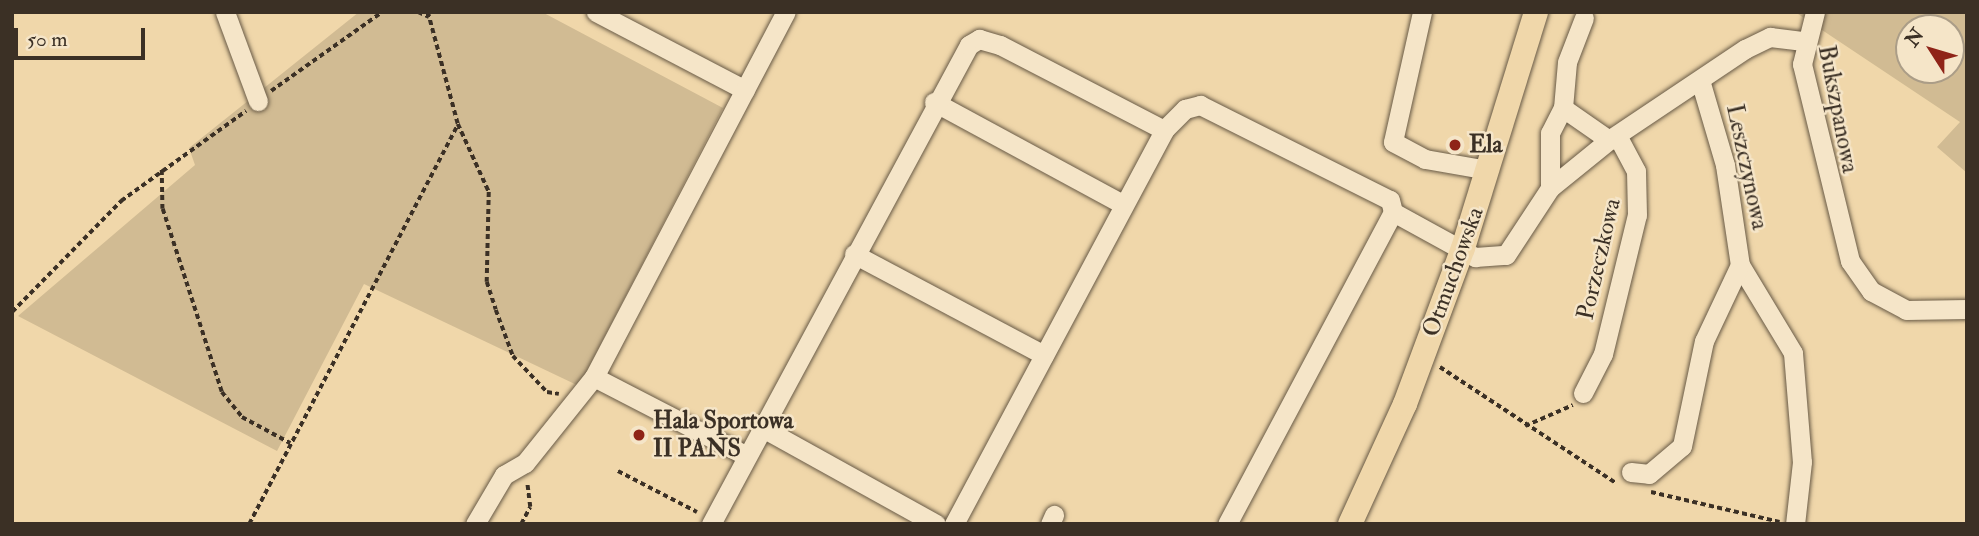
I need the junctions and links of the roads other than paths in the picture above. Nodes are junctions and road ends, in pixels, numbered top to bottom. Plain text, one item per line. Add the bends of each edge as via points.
1 (225, 12) edge
2 (596, 12) edge
3 (786, 12) edge
4 (1422, 12) edge
5 (1536, 12) edge
6 (1815, 12) edge
7 (1584, 18) dead end
8 (1804, 41) junction
9 (1700, 80) junction
10 (745, 90) junction
11 (258, 101) road end
12 (934, 102) junction
13 (1563, 108) junction
14 (1164, 130) junction
15 (1613, 138) junction
16 (1488, 170) junction
17 (1550, 188) junction
18 (1124, 204) junction
19 (1393, 212) junction
20 (1463, 248) junction
21 (855, 254) junction
22 (1740, 265) junction
23 (1967, 309) edge
24 (1044, 355) junction
25 (594, 377) junction
26 (1583, 393) road end
27 (761, 427) junction
28 (746, 454) junction
29 (1629, 482) road end
30 (712, 522) edge
31 (475, 524) edge
32 (936, 524) edge
33 (954, 524) edge
34 (1227, 524) edge
35 (1350, 524) edge
36 (1795, 524) edge

1 - 11 street
2 - 10 street
3 - 10 street
4 - 16 street via 1393,142 1425,159
5 - 16 main road, Otmuchowska
6 - 8 street
7 - 13 street via 1567,62
8 - 9 street, Bukszpanowa via 1770,37
8 - 23 street, Bukszpanowa via 1807,95 1850,261 1871,291 1906,310
9 - 15 street, Bukszpanowa
9 - 22 street, Leszczynowa via 1725,165
10 - 25 street
12 - 14 street via 958,56 979,39
12 - 18 street
12 - 21 street
13 - 15 street
13 - 17 street via 1550,133
14 - 18 street
14 - 19 street via 1185,108 1217,109 1390,200
15 - 17 street, Bukszpanowa
15 - 26 street, Porzeczkowa via 1636,171 1637,215 1603,354
16 - 20 main road, Otmuchowska
17 - 20 street, Bukszpanowa via 1506,255 1475,257
18 - 24 street
19 - 20 street
19 - 34 street
20 - 35 main road, Otmuchowska via 1405,404
21 - 24 street
21 - 27 street
22 - 29 street, Leszczynowa via 1704,341 1682,446 1649,474
22 - 36 street, Leszczynowa via 1793,354 1802,462
24 - 33 street
25 - 28 street
25 - 31 street via 574,396 525,463 504,475
27 - 28 street
27 - 32 street
28 - 30 street

